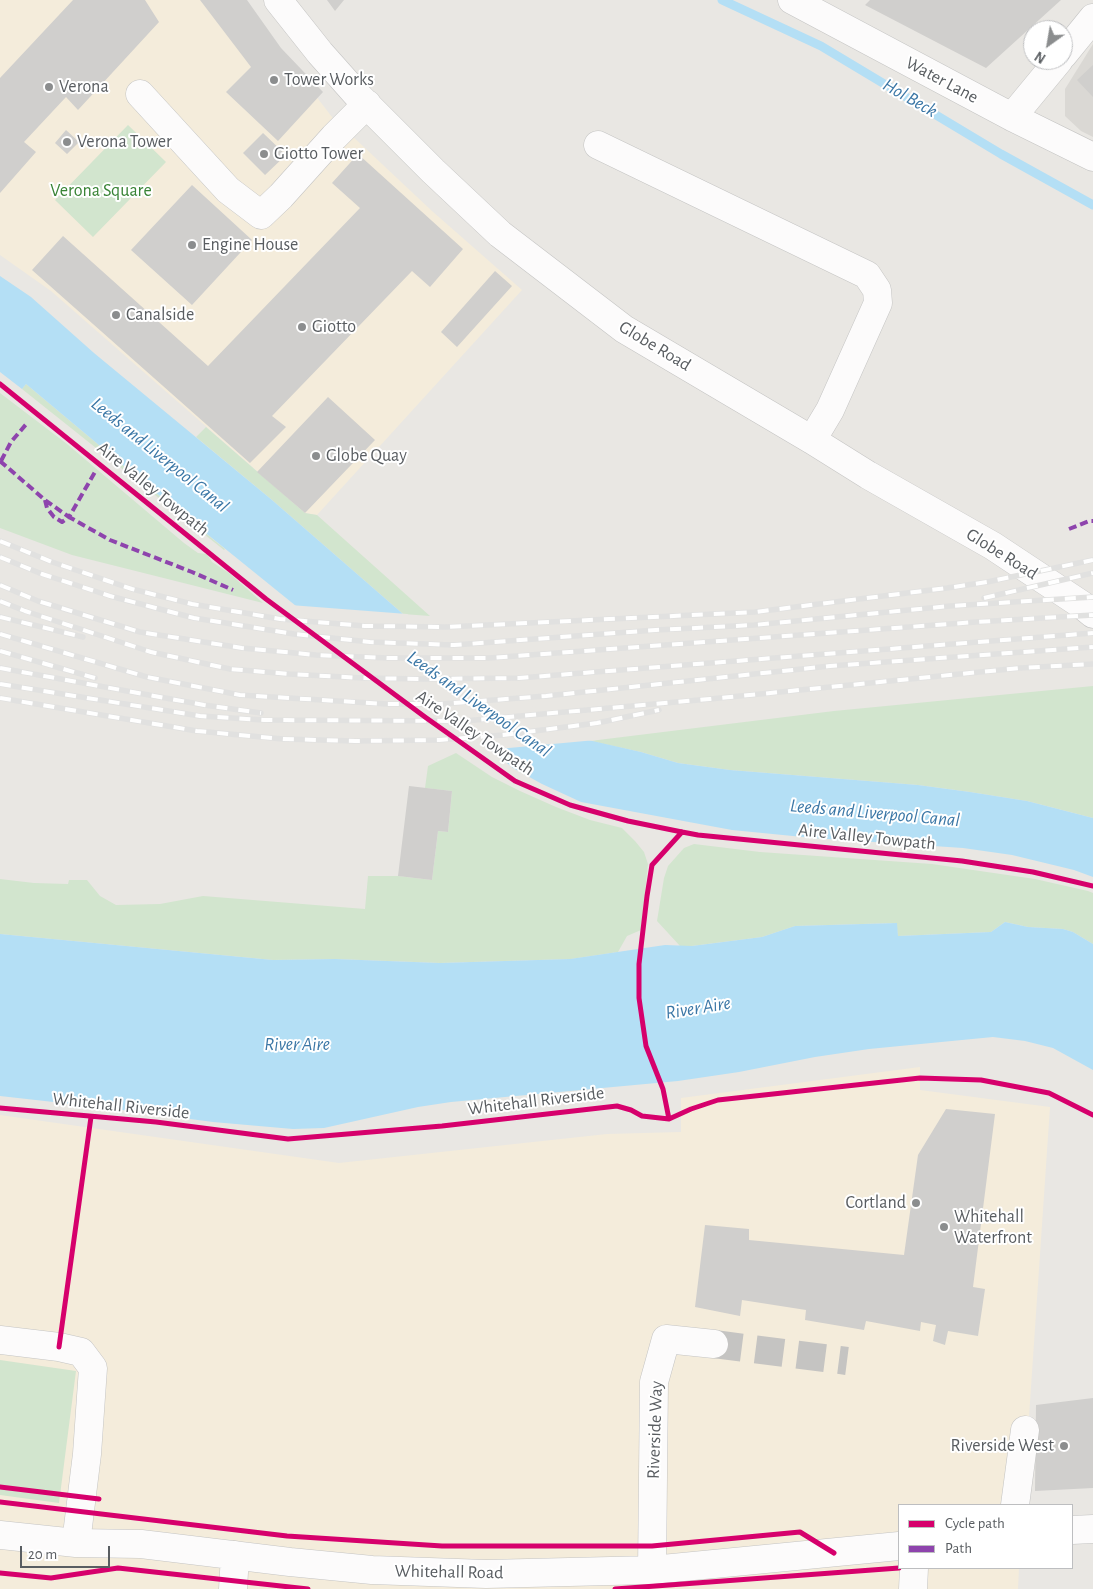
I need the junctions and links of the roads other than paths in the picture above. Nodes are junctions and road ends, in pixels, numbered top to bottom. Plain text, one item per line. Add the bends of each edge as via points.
1 (278, 0) edge
2 (792, 0) edge
3 (1093, 18) edge
4 (1073, 43) edge
5 (1051, 70) edge
6 (140, 94) dead end
7 (367, 104) junction
8 (1012, 117) junction
9 (598, 145) dead end
10 (1093, 157) edge
11 (812, 440) junction
12 (1093, 614) edge
13 (0, 1340) edge
14 (714, 1344) tunnel mouth
15 (1025, 1430) dead end
16 (1015, 1504) edge
17 (1093, 1529) edge
18 (1073, 1530) edge
19 (0, 1535) edge
20 (76, 1543) junction
21 (898, 1546) edge
22 (235, 1555) junction
23 (914, 1569) edge
24 (652, 1570) junction
25 (233, 1589) edge
26 (913, 1589) edge

1 - 7 street, Globe Road via 320,53
2 - 8 street, Water Lane
3 - 4 street
5 - 8 street
6 - 7 street via 228,190 261,215
7 - 11 street, Globe Road via 500,234 624,329
8 - 10 street, Water Lane
9 - 11 street via 867,275 877,290 878,303 830,410
11 - 12 street, Globe Road via 993,546
13 - 20 street via 81,1352 93,1368
14 - 24 street, Riverside Way via 666,1339 654,1382
15 - 16 street
17 - 18 street
19 - 20 street, Whitehall Road
20 - 22 street, Whitehall Road via 141,1544
21 - 24 street, Whitehall Road
22 - 24 street, Whitehall Road via 372,1570 486,1574
22 - 25 street
23 - 26 street

